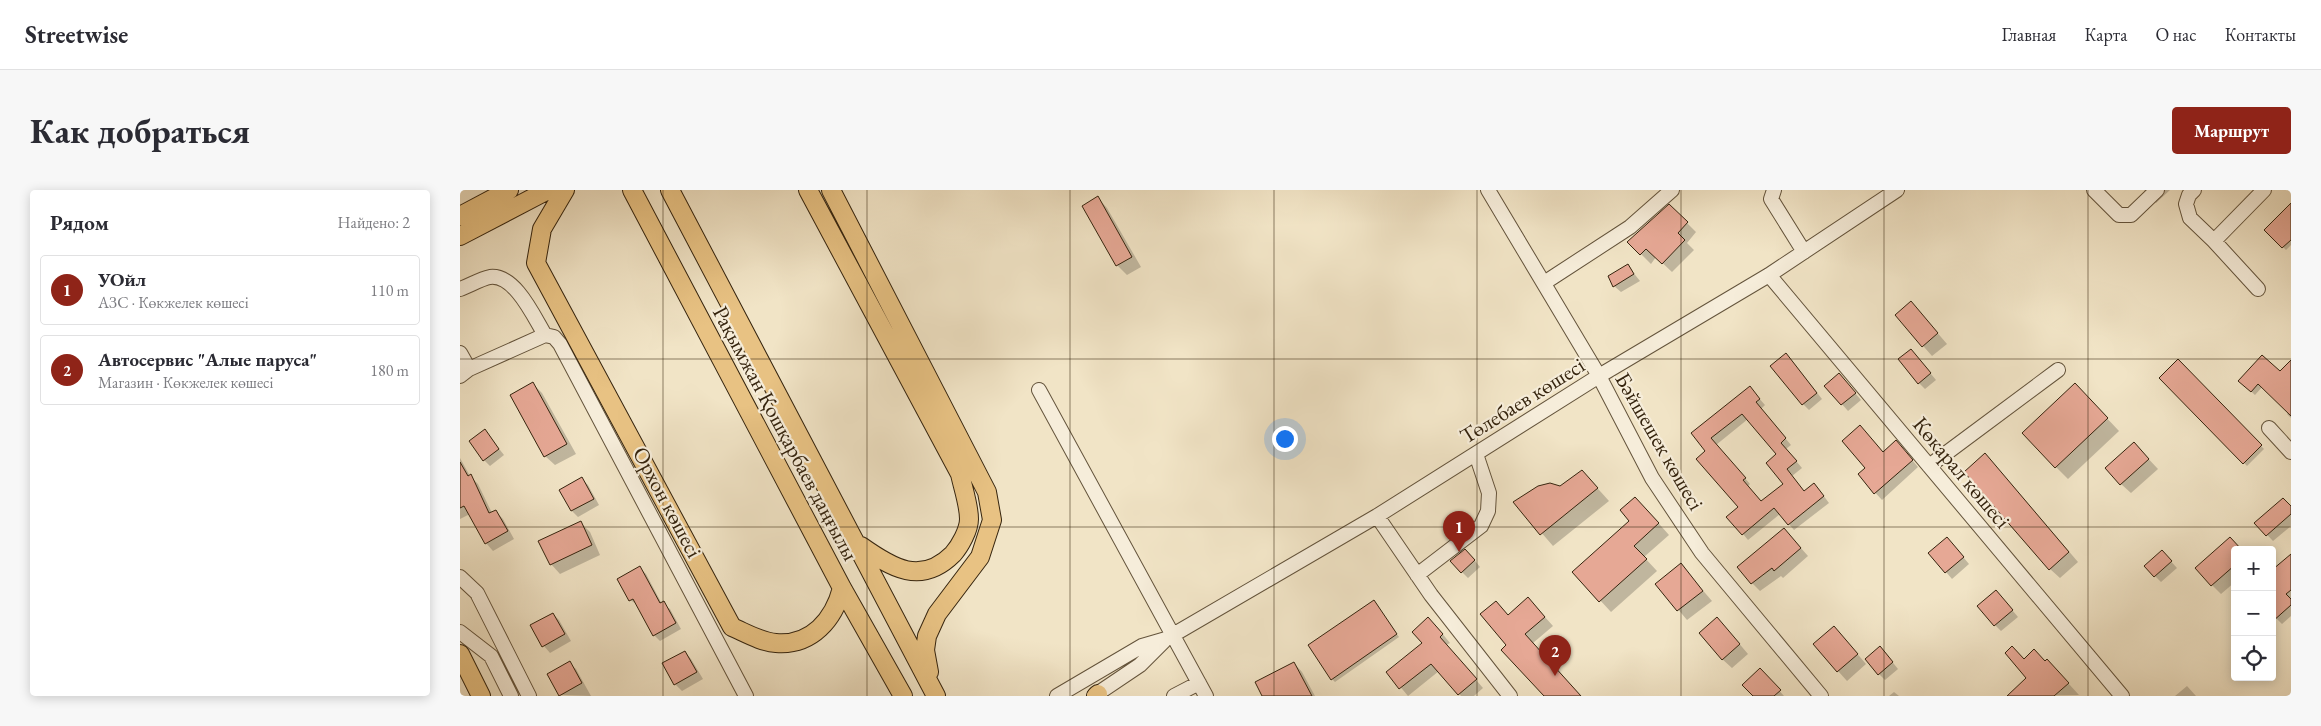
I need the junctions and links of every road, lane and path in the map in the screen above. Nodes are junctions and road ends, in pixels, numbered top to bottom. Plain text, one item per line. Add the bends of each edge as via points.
1 (509, 190) edge
2 (548, 190) edge
3 (566, 190) edge
4 (632, 190) edge
5 (808, 190) edge
6 (831, 190) edge
7 (1488, 190) edge
8 (1672, 190) edge
9 (1774, 190) edge
10 (1897, 190) edge
11 (2094, 190) edge
12 (2157, 190) edge
13 (2194, 190) edge
14 (2264, 190) edge
15 (671, 193) edge
16 (460, 216) edge
17 (460, 236) edge
18 (2214, 241) junction
19 (1804, 252) junction
20 (1770, 275) junction
21 (1544, 283) junction
22 (460, 289) edge
23 (2258, 289) dead end
24 (545, 335) junction
25 (460, 352) edge
26 (2058, 370) dead end
27 (465, 372) edge
28 (1599, 376) junction
29 (1039, 390) dead end
30 (2269, 428) dead end
31 (2291, 452) edge
32 (1476, 454) junction
33 (1929, 466) junction
34 (1377, 516) junction
35 (858, 544) junction
36 (1417, 575) junction
37 (460, 578) edge
38 (842, 588) junction
39 (460, 632) edge
40 (1169, 637) junction
41 (460, 654) edge
42 (1199, 683) junction
43 (934, 693) edge
44 (1096, 695) edge
45 (481, 696) edge
46 (511, 696) edge
47 (529, 696) edge
48 (746, 696) edge
49 (903, 696) edge
50 (1057, 696) edge
51 (1174, 696) edge
52 (1206, 696) edge
53 (1510, 696) edge
54 (1820, 696) edge
55 (2122, 696) edge

1 - 16 main road
2 - 17 main road
3 - 38 main road via 542,229 536,263 732,627 776,643 795,642 812,635 827,622 837,606
4 - 38 main road, Рақымжан Қошқарбаев даңғылы
5 - 35 main road via 960,474 970,520 959,547 946,561 925,572 900,568
6 - 43 main road via 987,492 992,520 980,557 937,614 927,636 925,650
7 - 21 street, Бәйшешек көшесі
8 - 21 street via 1630,227
9 - 19 street via 1771,199
10 - 19 street, Төлебаев көшесі
11 - 12 street via 2119,215 2131,215
13 - 18 street via 2186,204 2190,218
14 - 18 street
15 - 35 main road, Рақымжан Қошқарбаев даңғылы
18 - 23 street
19 - 20 street, Төлебаев көшесі
20 - 28 street, Төлебаев көшесі
20 - 33 street, Көкарал көшесі
21 - 28 street, Бәйшешек көшесі
22 - 24 street, Орхон көшесі via 490,277 505,280 518,292
24 - 27 street
24 - 48 street, Орхон көшесі via 554,337 560,344
25 - 27 street
26 - 33 street
28 - 32 street, Төлебаев көшесі
28 - 54 street, Бәйшешек көшесі via 1652,478 1702,552
29 - 40 street
30 - 31 street
32 - 34 street, Төлебаев көшесі
32 - 36 street via 1489,493 1488,511 1480,526
33 - 55 street, Көкарал көшесі
34 - 36 street
34 - 40 street, Төлебаев көшесі
35 - 43 main road, Рақымжан Қошқарбаев даңғылы
36 - 53 street
37 - 47 street via 477,593
38 - 49 main road, Рақымжан Қошқарбаев даңғылы
39 - 46 street via 491,656
40 - 42 street
40 - 44 street, Төлебаев көшесі via 1140,664
40 - 50 street, Төлебаев көшесі via 1142,646
41 - 45 main road
42 - 51 street
42 - 52 street

